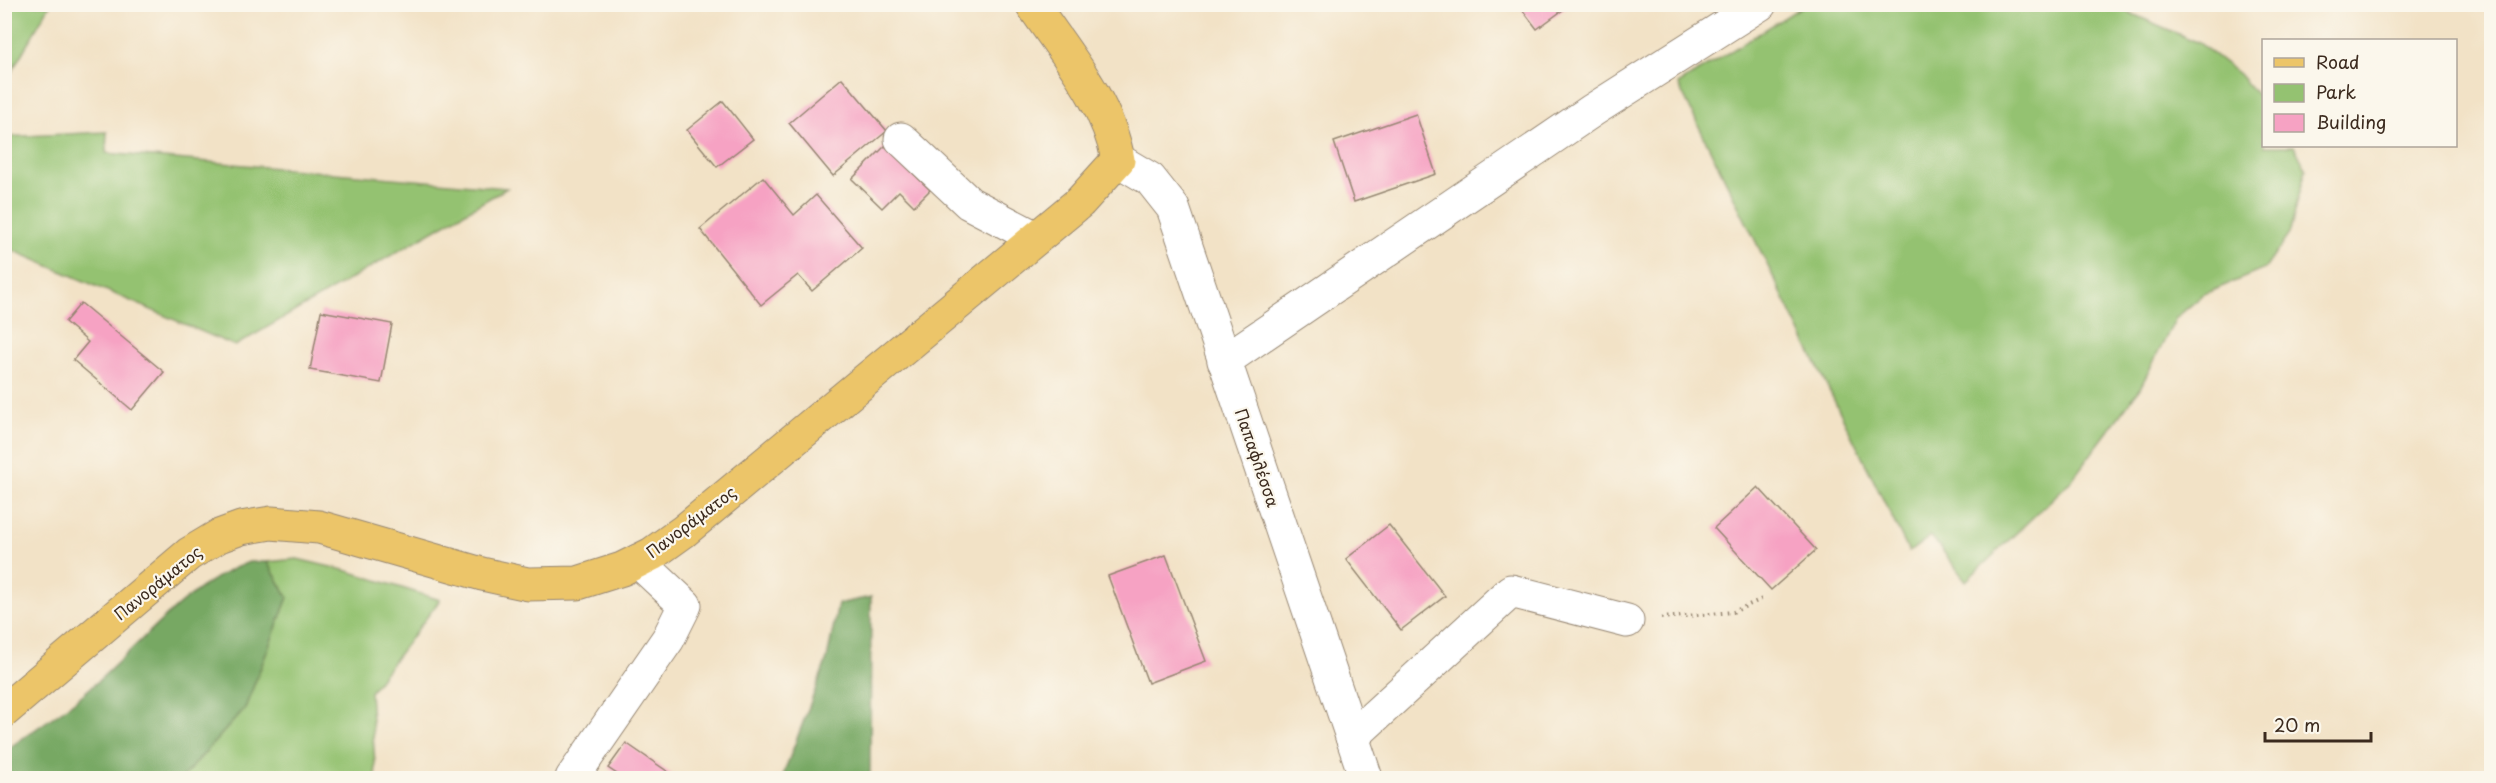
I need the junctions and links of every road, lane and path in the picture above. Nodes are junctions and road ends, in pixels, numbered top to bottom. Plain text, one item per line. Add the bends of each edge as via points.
1 (1032, 4) edge
2 (1760, 4) edge
3 (901, 139) dead end
4 (1118, 160) junction
5 (1036, 238) junction
6 (1224, 361) junction
7 (638, 561) junction
8 (1762, 599) dead end
9 (1627, 621) joint
10 (4, 711) edge
11 (1352, 737) junction
12 (1363, 776) edge
13 (572, 778) edge

1 - 4 main road via 1103,112 1114,137
2 - 6 street via 1593,110
3 - 5 street via 969,203
4 - 5 main road, Πανοράματος via 1080,202
4 - 6 street, Παπαφλέσσα via 1150,179 1173,208
5 - 7 main road, Πανοράματος via 710,509
6 - 11 street, Παπαφλέσσα
7 - 10 main road, Πανοράματος via 578,583 528,584 319,527 271,523 241,528 189,554
7 - 13 street via 685,605 668,639
8 - 9 path via 1733,612
9 - 11 street via 1512,591
11 - 12 street, Παπαφλέσσα

